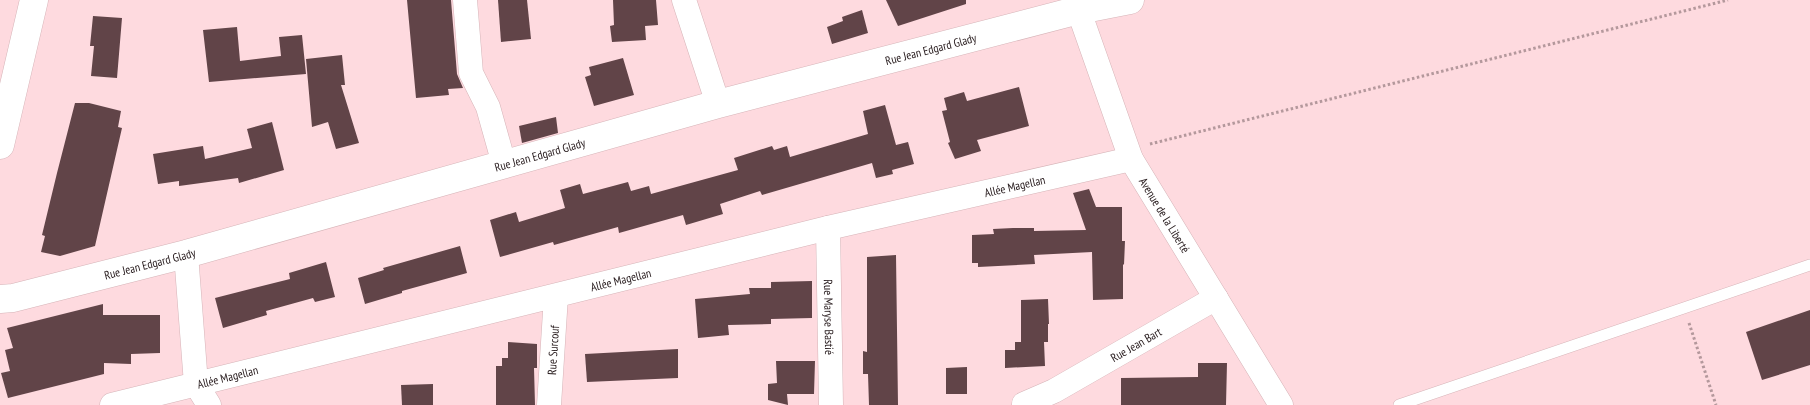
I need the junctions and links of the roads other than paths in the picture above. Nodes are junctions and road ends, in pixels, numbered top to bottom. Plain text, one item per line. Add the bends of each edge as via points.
1 (34, 0) edge
2 (465, 0) edge
3 (684, 0) edge
4 (1130, 0) edge
5 (1077, 5) edge
6 (718, 104) junction
7 (0, 145) edge
8 (1130, 154) junction
9 (504, 164) junction
10 (828, 228) junction
11 (186, 254) junction
12 (1810, 265) edge
13 (556, 296) junction
14 (1216, 298) junction
15 (0, 300) edge
16 (196, 384) junction
17 (1054, 398) edge
18 (112, 405) edge
19 (209, 405) edge
20 (549, 405) edge
21 (831, 405) edge
22 (1024, 405) edge
23 (1282, 405) edge
24 (1399, 405) edge

1 - 7 street
2 - 9 street via 471,73 488,107
3 - 6 street
4 - 5 street, Rue Jean Edgard Glady
5 - 6 street, Rue Jean Edgard Glady
5 - 8 street, Avenue de la Liberté
6 - 9 street, Rue Jean Edgard Glady
8 - 10 street, Allée Magellan
8 - 14 street, Avenue de la Liberté
9 - 11 street, Rue Jean Edgard Glady
10 - 13 street, Allée Magellan
10 - 21 street, Rue Maryse Bastié
11 - 15 street, Rue Jean Edgard Glady
11 - 16 street
12 - 24 lane
13 - 16 street, Allée Magellan
13 - 20 street, Rue Surcouf
14 - 17 street, Rue Jean Bart
14 - 23 street, Avenue de la Liberté
16 - 18 street, Allée Magellan
16 - 19 street
17 - 22 street, Rue Jean Bart

